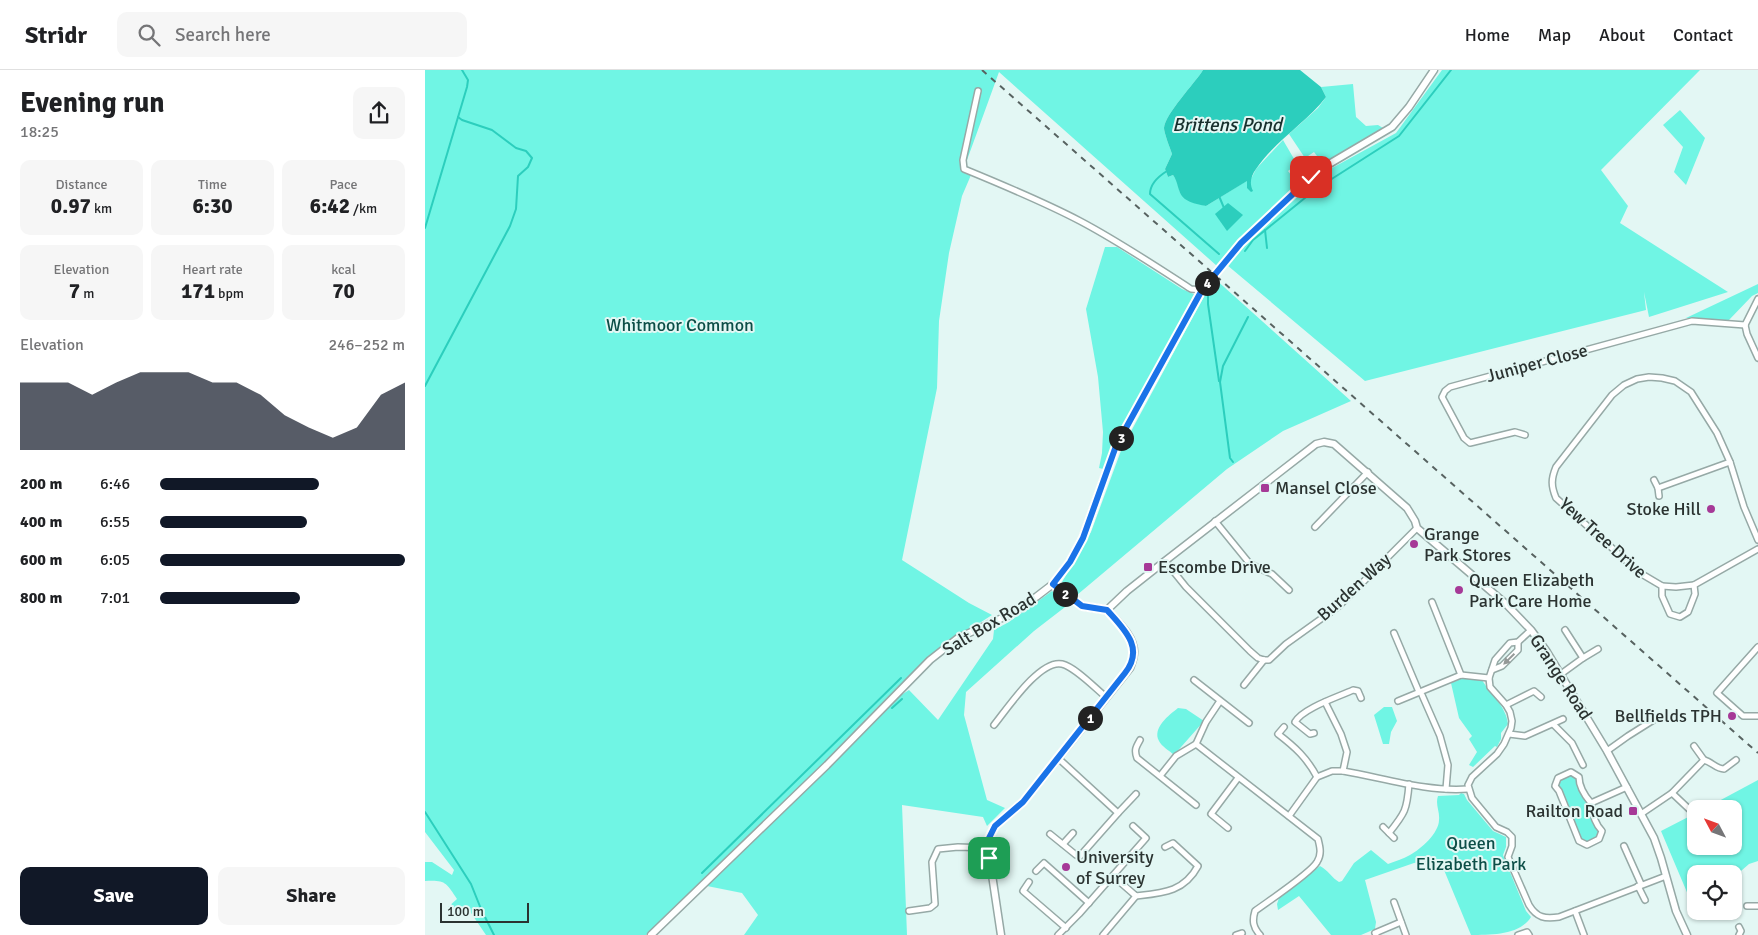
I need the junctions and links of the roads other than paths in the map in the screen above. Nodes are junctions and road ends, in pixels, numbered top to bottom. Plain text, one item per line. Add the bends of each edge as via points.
1 (1434, 70) edge
2 (978, 91) dead end
3 (1202, 290) junction
4 (1758, 299) edge
5 (1745, 325) junction
6 (1758, 358) edge
7 (1525, 435) dead end
8 (1730, 462) junction
9 (1368, 472) junction
10 (1654, 480) dead end
11 (1658, 488) junction
12 (1659, 496) dead end
13 (1215, 521) junction
14 (1315, 527) dead end
15 (1417, 528) junction
16 (1758, 540) edge
17 (1758, 549) edge
18 (1165, 561) junction
19 (1053, 584) junction
20 (1694, 585) junction
21 (1661, 586) junction
22 (1289, 590) dead end
23 (1432, 602) dead end
24 (1107, 610) junction
25 (1531, 630) junction
26 (1565, 630) dead end
27 (1394, 633) dead end
28 (1518, 642) junction
29 (1758, 647) edge
30 (1598, 649) dead end
31 (1583, 658) junction
32 (1264, 660) junction
33 (1492, 670) junction
34 (1561, 674) junction
35 (1461, 675) junction
36 (1489, 678) junction
37 (1194, 680) dead end
38 (1245, 685) dead end
39 (1420, 693) junction
40 (1106, 697) junction
41 (1541, 697) dead end
42 (1361, 698) dead end
43 (1220, 701) junction
44 (1398, 701) dead end
45 (1325, 702) junction
46 (1506, 705) junction
47 (1758, 716) edge
48 (1563, 719) dead end
49 (1655, 719) dead end
50 (1249, 723) dead end
51 (1554, 724) junction
52 (994, 725) dead end
53 (1284, 727) dead end
54 (1313, 733) dead end
55 (1509, 734) junction
56 (1139, 740) dead end
57 (1196, 744) junction
58 (1694, 746) dead end
59 (1607, 751) junction
60 (1058, 758) junction
61 (1704, 760) junction
62 (1736, 760) dead end
63 (1583, 765) dead end
64 (1343, 771) junction
65 (1160, 776) junction
66 (1317, 777) junction
67 (1238, 778) junction
68 (1409, 784) junction
69 (1627, 787) junction
70 (1446, 789) junction
71 (1468, 789) junction
72 (1136, 794) dead end
73 (1672, 794) junction
74 (1591, 803) junction
75 (1196, 805) dead end
76 (1687, 807) edge
77 (1118, 812) junction
78 (1641, 814) junction
79 (1289, 816) junction
80 (1133, 826) dead end
81 (1383, 827) dead end
82 (1228, 828) dead end
83 (1073, 833) dead end
84 (1389, 833) junction
85 (1050, 834) dead end
86 (1394, 838) dead end
87 (1063, 844) junction
88 (1624, 846) dead end
89 (988, 848) junction
90 (1165, 848) dead end
91 (1036, 871) dead end
92 (1113, 876) junction
93 (1666, 876) junction
94 (1029, 882) dead end
95 (1640, 885) junction
96 (1136, 896) junction
97 (1645, 900) dead end
98 (1394, 902) dead end
99 (1089, 903) junction
100 (1747, 906) dead end
101 (1758, 906) edge
102 (909, 911) dead end
103 (1575, 911) junction
104 (1401, 922) junction
105 (1739, 927) dead end
106 (1066, 928) junction
107 (1528, 934) edge
108 (651, 935) edge
109 (1001, 935) edge
110 (1058, 935) edge
111 (1103, 935) edge
112 (1260, 935) edge
113 (1376, 935) edge
114 (1406, 935) edge
115 (1518, 935) edge
116 (1584, 935) edge
117 (1687, 935) edge
118 (1739, 935) edge

1 - 3 street, Salt Box Road via 1392,128 1319,170 1241,243
2 - 3 street via 963,160 965,169 1079,221 1191,289
3 - 19 street, Salt Box Road via 1116,446 1083,538
4 - 5 street
5 - 6 street
5 - 7 street, Juniper Close via 1692,321 1445,391 1443,397 1464,438 1470,443 1515,432
8 - 11 street
8 - 16 street, Yew Tree Drive
8 - 21 street, Yew Tree Drive via 1717,433 1691,392 1675,381 1649,377 1624,385 1612,395 1556,467 1551,477 1556,498 1640,573
9 - 13 street, Grange Road via 1334,444 1315,444
9 - 14 street
9 - 15 street, Grange Road via 1407,508
10 - 11 street
11 - 12 street
13 - 18 street, Grange Road
13 - 22 street via 1249,564 1272,574
15 - 25 street, Grange Road via 1507,604
15 - 32 street, Burden Way via 1339,606 1269,660
17 - 20 street, Yew Tree Drive
18 - 24 street, Grange Road
18 - 32 street via 1186,587 1257,658
19 - 24 street via 1082,606
19 - 108 street, Salt Box Road via 1011,614 958,638 930,660
20 - 21 street, Yew Tree Drive
20 - 21 street, Yew Tree Drive via 1692,604 1680,617 1670,614
23 - 35 street
24 - 40 street via 1125,632 1134,651 1130,668
25 - 28 street
25 - 34 street, Grange Road
26 - 31 street
27 - 39 street
28 - 33 street via 1510,643 1495,660
28 -> 33 street via 1518,650 1502,666
29 - 47 street via 1717,693 1743,716
30 - 31 street
31 - 34 street
32 - 38 street, Burden Way
33 - 36 street
34 - 59 street, Grange Road
35 - 36 street
35 - 39 street
36 - 46 street via 1489,686
37 - 43 street
39 - 44 street
39 - 70 street via 1444,750 1448,765
40 - 52 street via 1070,668 1053,665 1031,680
40 - 60 street
41 - 46 street via 1534,690
42 - 45 street via 1358,691 1353,690
43 - 50 street
43 - 57 street
45 - 54 street via 1295,722
45 - 64 street via 1347,752
46 - 55 street via 1512,722
48 - 51 street
49 - 59 street
51 - 55 street via 1525,736
51 - 63 street via 1572,743
53 - 66 street via 1278,734 1304,756
55 - 71 street via 1497,754 1472,777
56 - 65 street via 1135,752 1137,758
57 - 65 street via 1176,756
57 - 67 street
58 - 61 street
59 - 69 street, Grange Road
60 - 77 street
60 - 89 street via 1023,802 995,826
61 - 62 street via 1719,769 1725,769
61 - 73 street
64 - 66 street
64 - 68 street
65 - 75 street
66 - 79 street
67 - 79 street
67 - 82 street via 1211,814
68 - 70 street
68 - 84 street via 1404,815
69 - 74 street
69 - 78 street, Grange Road
70 - 71 street
71 - 103 street via 1496,827 1512,837 1513,846 1508,857 1533,912 1549,918
72 - 77 street
73 - 76 street
73 - 78 street
74 - 74 street via 1591,810 1602,831 1599,839 1587,844 1579,841 1555,786 1558,778 1571,772 1579,777
77 - 87 street via 1080,856
78 - 93 street, Grange Road
79 - 112 street via 1318,839 1320,855 1313,868 1255,911 1252,920
80 - 92 street via 1147,838
81 - 84 street
83 - 87 street
84 - 86 street
85 - 87 street
88 - 95 street
89 - 102 street via 938,849 932,862 935,904 930,908
89 - 109 street
90 - 96 street via 1173,842 1198,866 1183,884 1169,892
91 - 99 street via 1044,863
92 - 96 street
92 - 99 street
93 - 95 street
93 - 117 street, Grange Road
94 - 106 street via 1023,891
95 - 97 street
95 - 103 street
96 - 111 street
98 - 104 street
99 - 106 street
100 - 101 street
103 - 116 street
104 - 113 street
104 - 114 street
105 - 118 street
106 - 110 street
107 - 115 street

